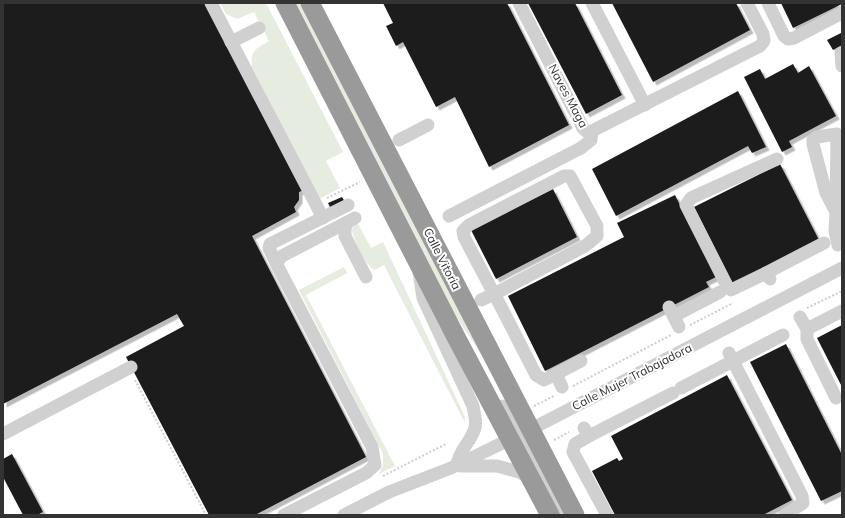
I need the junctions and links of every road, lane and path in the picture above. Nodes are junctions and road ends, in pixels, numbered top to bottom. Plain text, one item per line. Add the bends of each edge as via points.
1 (211, 3) edge
2 (285, 3) edge
3 (310, 3) edge
4 (519, 3) edge
5 (592, 3) edge
6 (747, 3) edge
7 (768, 3) edge
8 (842, 14) edge
9 (259, 28) dead end
10 (231, 42) junction
11 (841, 53) dead end
12 (842, 66) edge
13 (645, 105) junction
14 (428, 125) dead end
15 (592, 131) junction
16 (839, 131) edge
17 (400, 140) dead end
18 (777, 159) dead end
19 (360, 182) dead end
20 (316, 204) junction
21 (348, 204) dead end
22 (836, 212) junction
23 (449, 216) dead end
24 (323, 218) junction
25 (824, 243) dead end
26 (838, 244) dead end
27 (419, 264) junction
28 (278, 266) junction
29 (842, 268) edge
30 (366, 277) dead end
31 (720, 292) dead end
32 (494, 294) junction
33 (481, 300) dead end
34 (842, 311) edge
35 (674, 317) dead end
36 (800, 317) dead end
37 (807, 329) junction
38 (783, 335) dead end
39 (456, 337) junction
40 (731, 357) junction
41 (581, 361) dead end
42 (131, 366) dead end
43 (556, 374) junction
44 (135, 380) dead end
45 (562, 387) dead end
46 (836, 398) dead end
47 (529, 429) junction
48 (3, 434) edge
49 (509, 439) junction
50 (457, 465) junction
51 (533, 483) junction
52 (280, 511) edge
53 (206, 515) edge
54 (263, 515) edge
55 (344, 515) edge
56 (541, 515) edge
57 (550, 515) edge
58 (565, 515) edge
59 (575, 515) edge
60 (607, 515) edge
61 (785, 515) edge

1 - 10 street
2 - 27 highway, Calle Vitoria
3 - 47 highway, Calle Vitoria
4 - 15 street, Naves Maga via 583,128 587,132
5 - 13 street
6 - 13 street, Naves Maga via 763,34 764,41 760,46
7 - 8 street via 784,36 788,39
9 - 10 street
10 - 20 street
11 - 12 street
13 - 15 street, Naves Maga
14 - 17 street
15 - 23 street via 590,140 581,148
16 - 22 street
16 - 22 street via 813,140 826,193
18 - 25 street via 691,198 686,205 727,286 731,290 768,276
19 - 20 path
20 - 24 street
21 - 24 street
22 - 26 street via 835,232
24 - 28 street via 270,244 269,248
27 - 39 highway, Calle Vitoria
27 - 50 street via 419,283 423,298 473,406 475,428 458,456
28 - 30 street via 277,262 282,256 351,220 344,228 345,236
28 - 52 street via 372,447 375,461 370,470
29 - 47 street, Calle Mujer Trabajadora
31 - 35 street
32 - 32 street via 585,246 597,236 597,226 570,176 557,179 469,225 463,231
32 - 33 street
32 - 43 street via 536,375 544,380
34 - 37 street
36 - 37 street
37 - 46 street via 806,340
38 - 40 street via 760,342
39 - 47 street via 479,361 511,421 517,426
39 - 49 highway, Calle Vitoria
40 - 60 street via 677,390 586,432 575,444 573,452
40 - 61 street via 802,496 803,503
41 - 43 street
42 - 48 street
43 - 45 street
44 - 53 path
47 - 49 street, Calle Mujer Trabajadora
47 - 59 highway, Calle Vitoria
49 - 50 street, Calle Mujer Trabajadora
49 - 51 highway, Calle Vitoria
49 - 58 street via 520,440 525,444
50 - 51 street via 496,466 519,472
50 - 55 street, Calle Mujer Trabajadora via 389,492
51 - 56 highway
51 - 57 highway, Calle Vitoria
52 - 54 path

